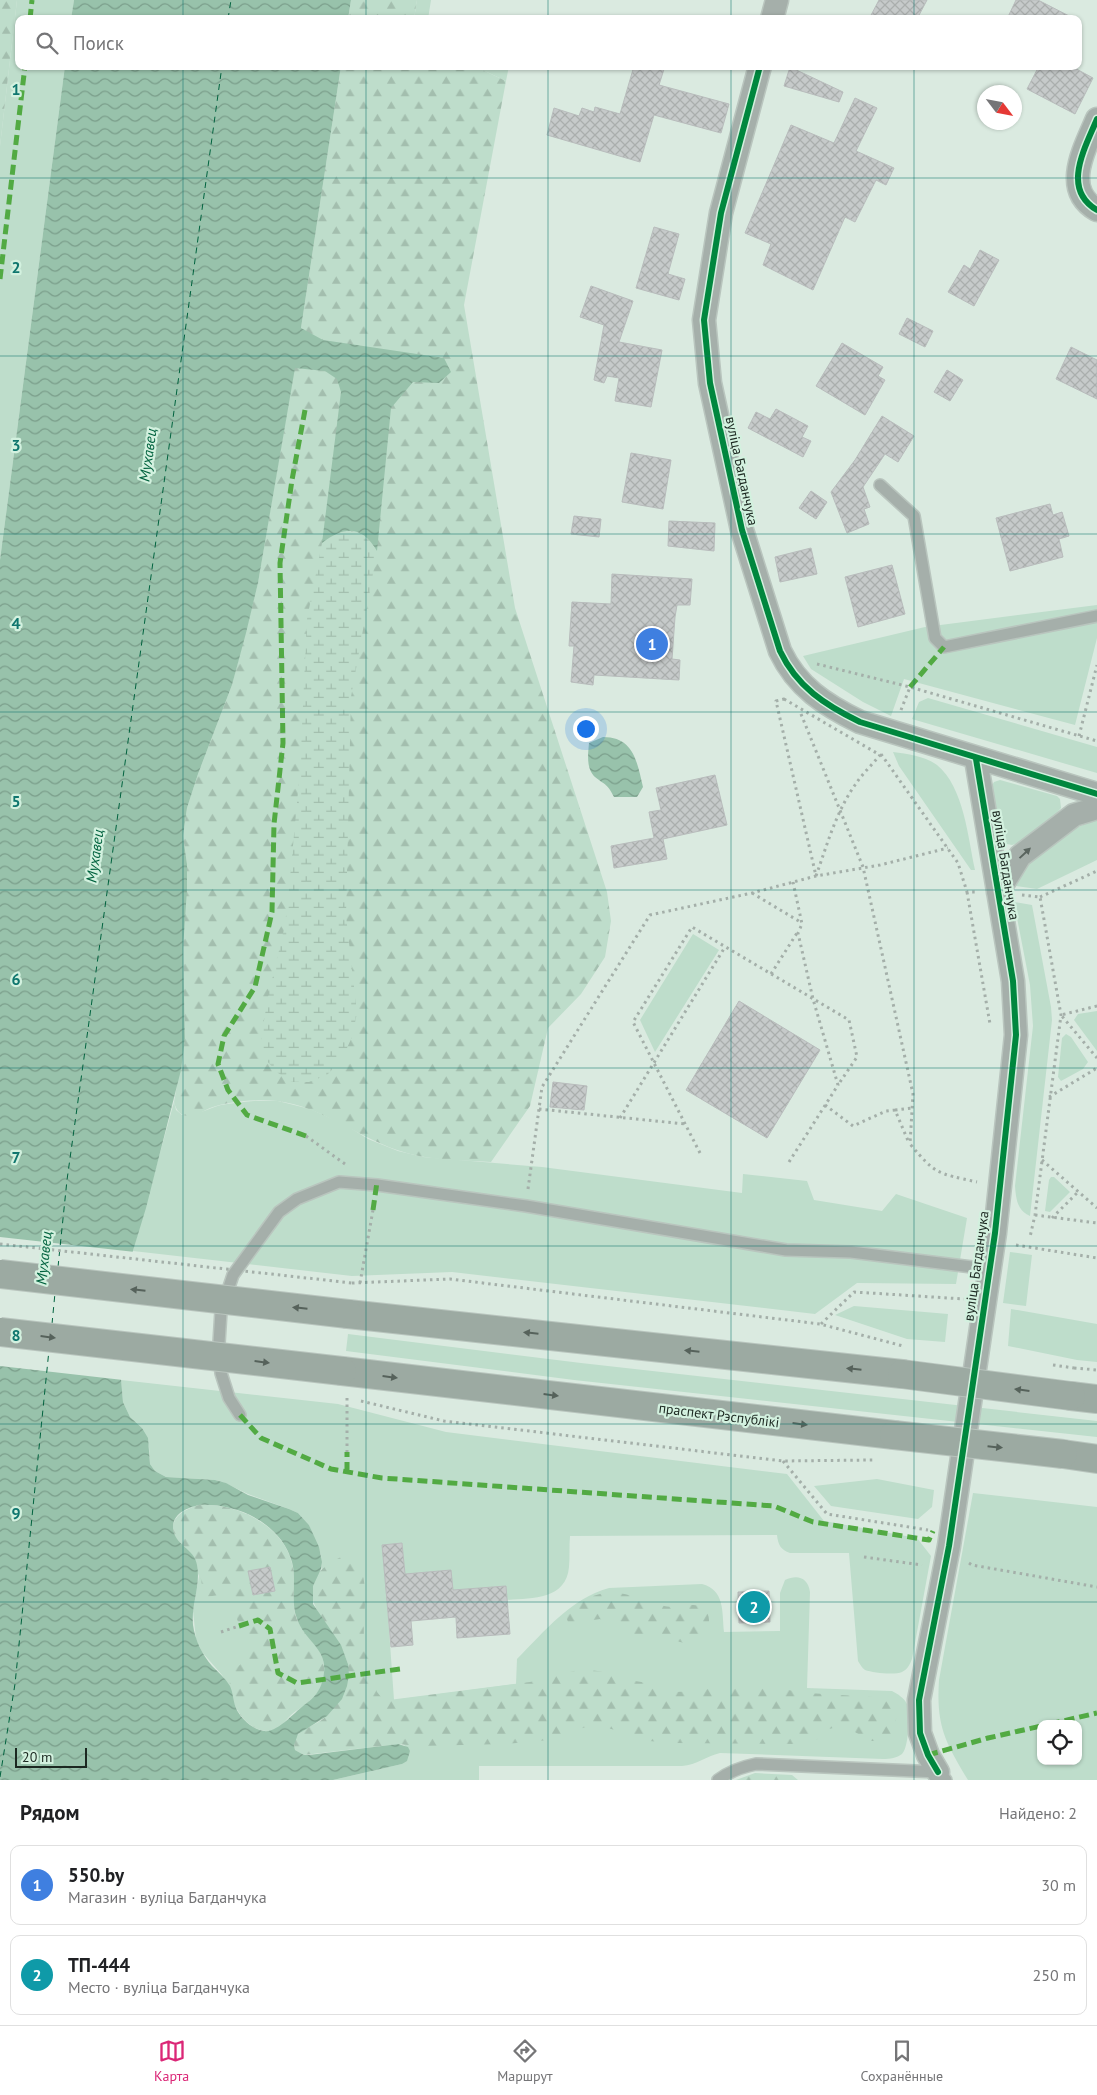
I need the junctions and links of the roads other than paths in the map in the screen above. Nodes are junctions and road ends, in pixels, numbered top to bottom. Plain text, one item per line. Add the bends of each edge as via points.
1 (777, 0) edge
2 (773, 15) edge
3 (759, 70) edge
4 (1097, 119) edge
5 (1097, 210) edge
6 (880, 485) dead end
7 (1097, 616) edge
8 (976, 759) junction
9 (1097, 794) edge
10 (1097, 808) edge
11 (997, 893) junction
12 (980, 1268) junction
13 (0, 1274) edge
14 (0, 1332) edge
15 (1084, 1397) edge
16 (240, 1415) dead end
17 (1097, 1459) edge
18 (942, 1776) edge
19 (718, 1780) edge

1 - 2 street
3 - 8 street, вуліца Багданчука via 721,213 704,320 710,383 742,530 773,633 788,669 802,684 841,713 876,728
4 - 5 street via 1077,178 1080,195
6 - 7 lane via 914,516 935,638 944,647
8 - 9 street, вуліца Багданчука
8 - 11 street, вуліца Багданчука
11 -> 10 street, вуліца Багданчука via 1020,856 1074,815
11 - 12 street, вуліца Багданчука via 1013,980 1016,1035 993,1242
12 - 16 lane via 852,1252 786,1250 526,1206 377,1184 340,1182 297,1199 279,1212 233,1274 221,1312 219,1343 221,1373 229,1398
12 - 18 street, вуліца Багданчука via 947,1557 921,1684 918,1719 924,1747
15 -> 13 highway, bridge
14 -> 17 highway, праспект Рэспублікі, bridge via 340,1383 894,1435
18 - 19 lane via 756,1764 742,1767

